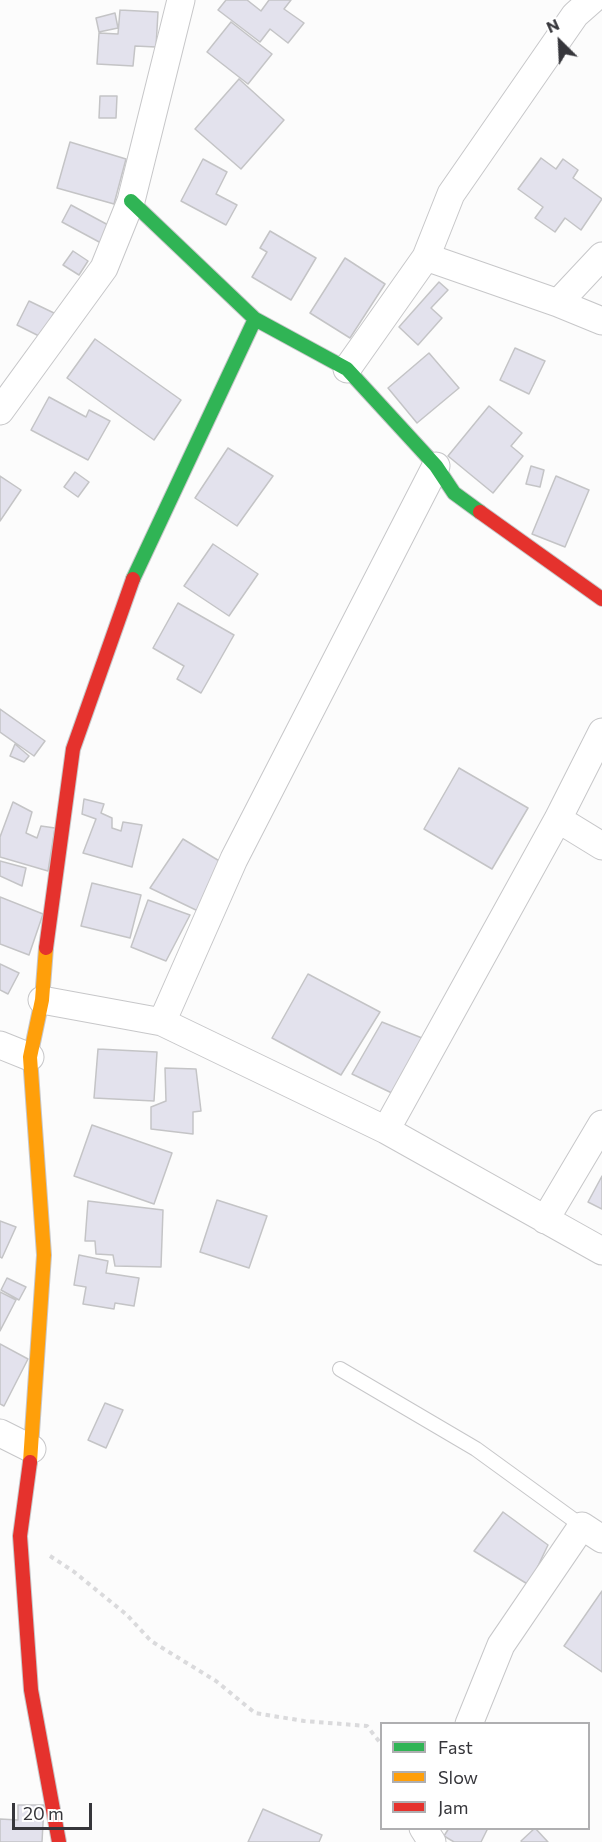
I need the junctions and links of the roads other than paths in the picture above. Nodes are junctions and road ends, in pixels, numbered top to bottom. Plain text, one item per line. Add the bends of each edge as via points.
1 (181, 0) edge
2 (592, 0) edge
3 (131, 201) junction
4 (602, 256) edge
5 (426, 257) junction
6 (558, 303) junction
7 (255, 319) junction
8 (602, 321) edge
9 (347, 369) junction
10 (0, 411) edge
11 (436, 466) junction
12 (602, 599) edge
13 (602, 732) edge
14 (558, 819) junction
15 (602, 846) edge
16 (42, 1000) junction
17 (162, 1022) junction
18 (0, 1045) edge
19 (30, 1058) junction
20 (602, 1124) edge
21 (386, 1130) junction
22 (545, 1220) junction
23 (602, 1251) edge
24 (340, 1369) dead end
25 (0, 1433) edge
26 (32, 1449) junction
27 (592, 1532) edge
28 (470, 1722) edge
29 (59, 1842) edge

1 - 3 street
2 - 5 street via 574,15 451,194
3 - 7 street
3 - 10 street via 104,268
4 - 6 street
5 - 6 street
5 - 9 street
6 - 8 street
7 - 9 street
7 - 16 street via 134,577 73,749
9 - 11 street
11 - 12 street via 454,493
11 - 17 street via 234,859
13 - 14 street
14 - 15 street
14 - 21 street
16 - 17 street
16 - 19 street
17 - 21 street
18 - 19 street
19 - 26 street via 44,1255
20 - 22 street
21 - 22 street
22 - 23 street
24 - 27 lane via 476,1449
25 - 26 street
26 - 29 street via 20,1536 31,1690
27 - 28 street via 501,1645

